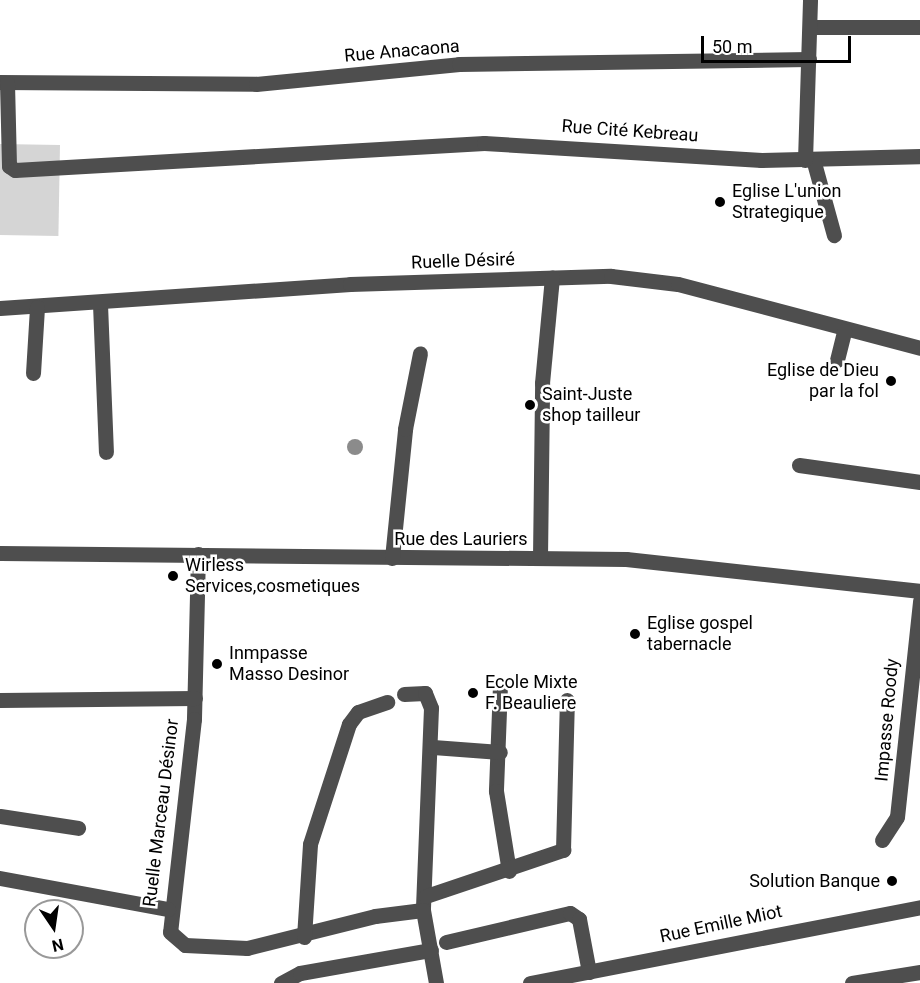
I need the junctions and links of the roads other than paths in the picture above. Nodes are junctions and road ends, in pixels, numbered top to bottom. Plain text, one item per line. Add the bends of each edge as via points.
1 (810, 0) edge
2 (810, 27) junction
3 (920, 27) edge
4 (809, 59) junction
5 (4, 83) edge
6 (920, 156) edge
7 (809, 160) junction
8 (834, 235) dead end
9 (552, 278) junction
10 (100, 304) junction
11 (37, 307) junction
12 (0, 308) edge
13 (844, 331) junction
14 (920, 348) edge
15 (420, 353) dead end
16 (837, 360) dead end
17 (33, 373) dead end
18 (106, 452) dead end
19 (799, 465) dead end
20 (920, 482) edge
21 (0, 553) edge
22 (198, 554) junction
23 (392, 558) junction
24 (540, 558) junction
25 (920, 591) edge
26 (920, 600) edge
27 (500, 685) dead end
28 (405, 694) dead end
29 (195, 698) junction
30 (0, 700) edge
31 (567, 700) dead end
32 (387, 702) dead end
33 (433, 747) junction
34 (500, 752) junction
35 (0, 816) edge
36 (78, 828) dead end
37 (882, 840) dead end
38 (509, 871) junction
39 (0, 878) edge
40 (424, 903) junction
41 (920, 907) edge
42 (168, 909) junction
43 (304, 937) junction
44 (446, 942) dead end
45 (431, 950) junction
46 (589, 972) junction
47 (920, 972) edge
48 (281, 983) edge
49 (436, 983) edge
50 (530, 983) edge
51 (852, 983) edge

1 - 2 street
2 - 3 street
2 - 4 street
4 - 5 street, Rue Anacaona via 459,64 256,84
4 - 7 street
5 - 7 street, Rue Cité Kebreau via 9,166 15,170 338,155 484,143
6 - 7 street, Rue Cité Kebreau
7 - 8 street
9 - 10 street, Ruelle Désiré via 288,288
9 - 13 street, Ruelle Désiré via 611,276 678,284
9 - 24 street via 542,383
10 - 11 street, Ruelle Désiré
10 - 18 street
11 - 12 street, Ruelle Désiré
11 - 17 street
13 - 14 street, Ruelle Désiré
13 - 16 street
15 - 23 street via 405,429
19 - 20 street
21 - 22 street, Rue des Lauriers
22 - 23 street, Rue des Lauriers
22 - 29 street, Ruelle Marceau Désinor
23 - 24 street, Rue des Lauriers
24 - 25 street, Rue des Lauriers via 701,564
26 - 37 street, Impasse Roody via 897,818
27 - 34 street
28 - 33 street via 425,693 431,708
29 - 30 street, Ruelle Marceau Désinor
29 - 42 street, Ruelle Marceau Désinor
31 - 38 street via 568,786 561,817 565,846
32 - 43 street via 358,712 349,724 310,844
33 - 34 street
33 - 40 street
34 - 38 street via 497,799
35 - 36 street
38 - 40 street
39 - 42 street
40 - 43 street
40 - 45 street
41 - 46 street, Rue Emille Miot
42 - 43 street, Ruelle Marceau Désinor via 170,932 185,945 203,949 271,946
44 - 46 street via 570,913 579,919
45 - 48 street via 300,973
45 - 49 street
46 - 50 street, Rue Emille Miot
47 - 51 street

